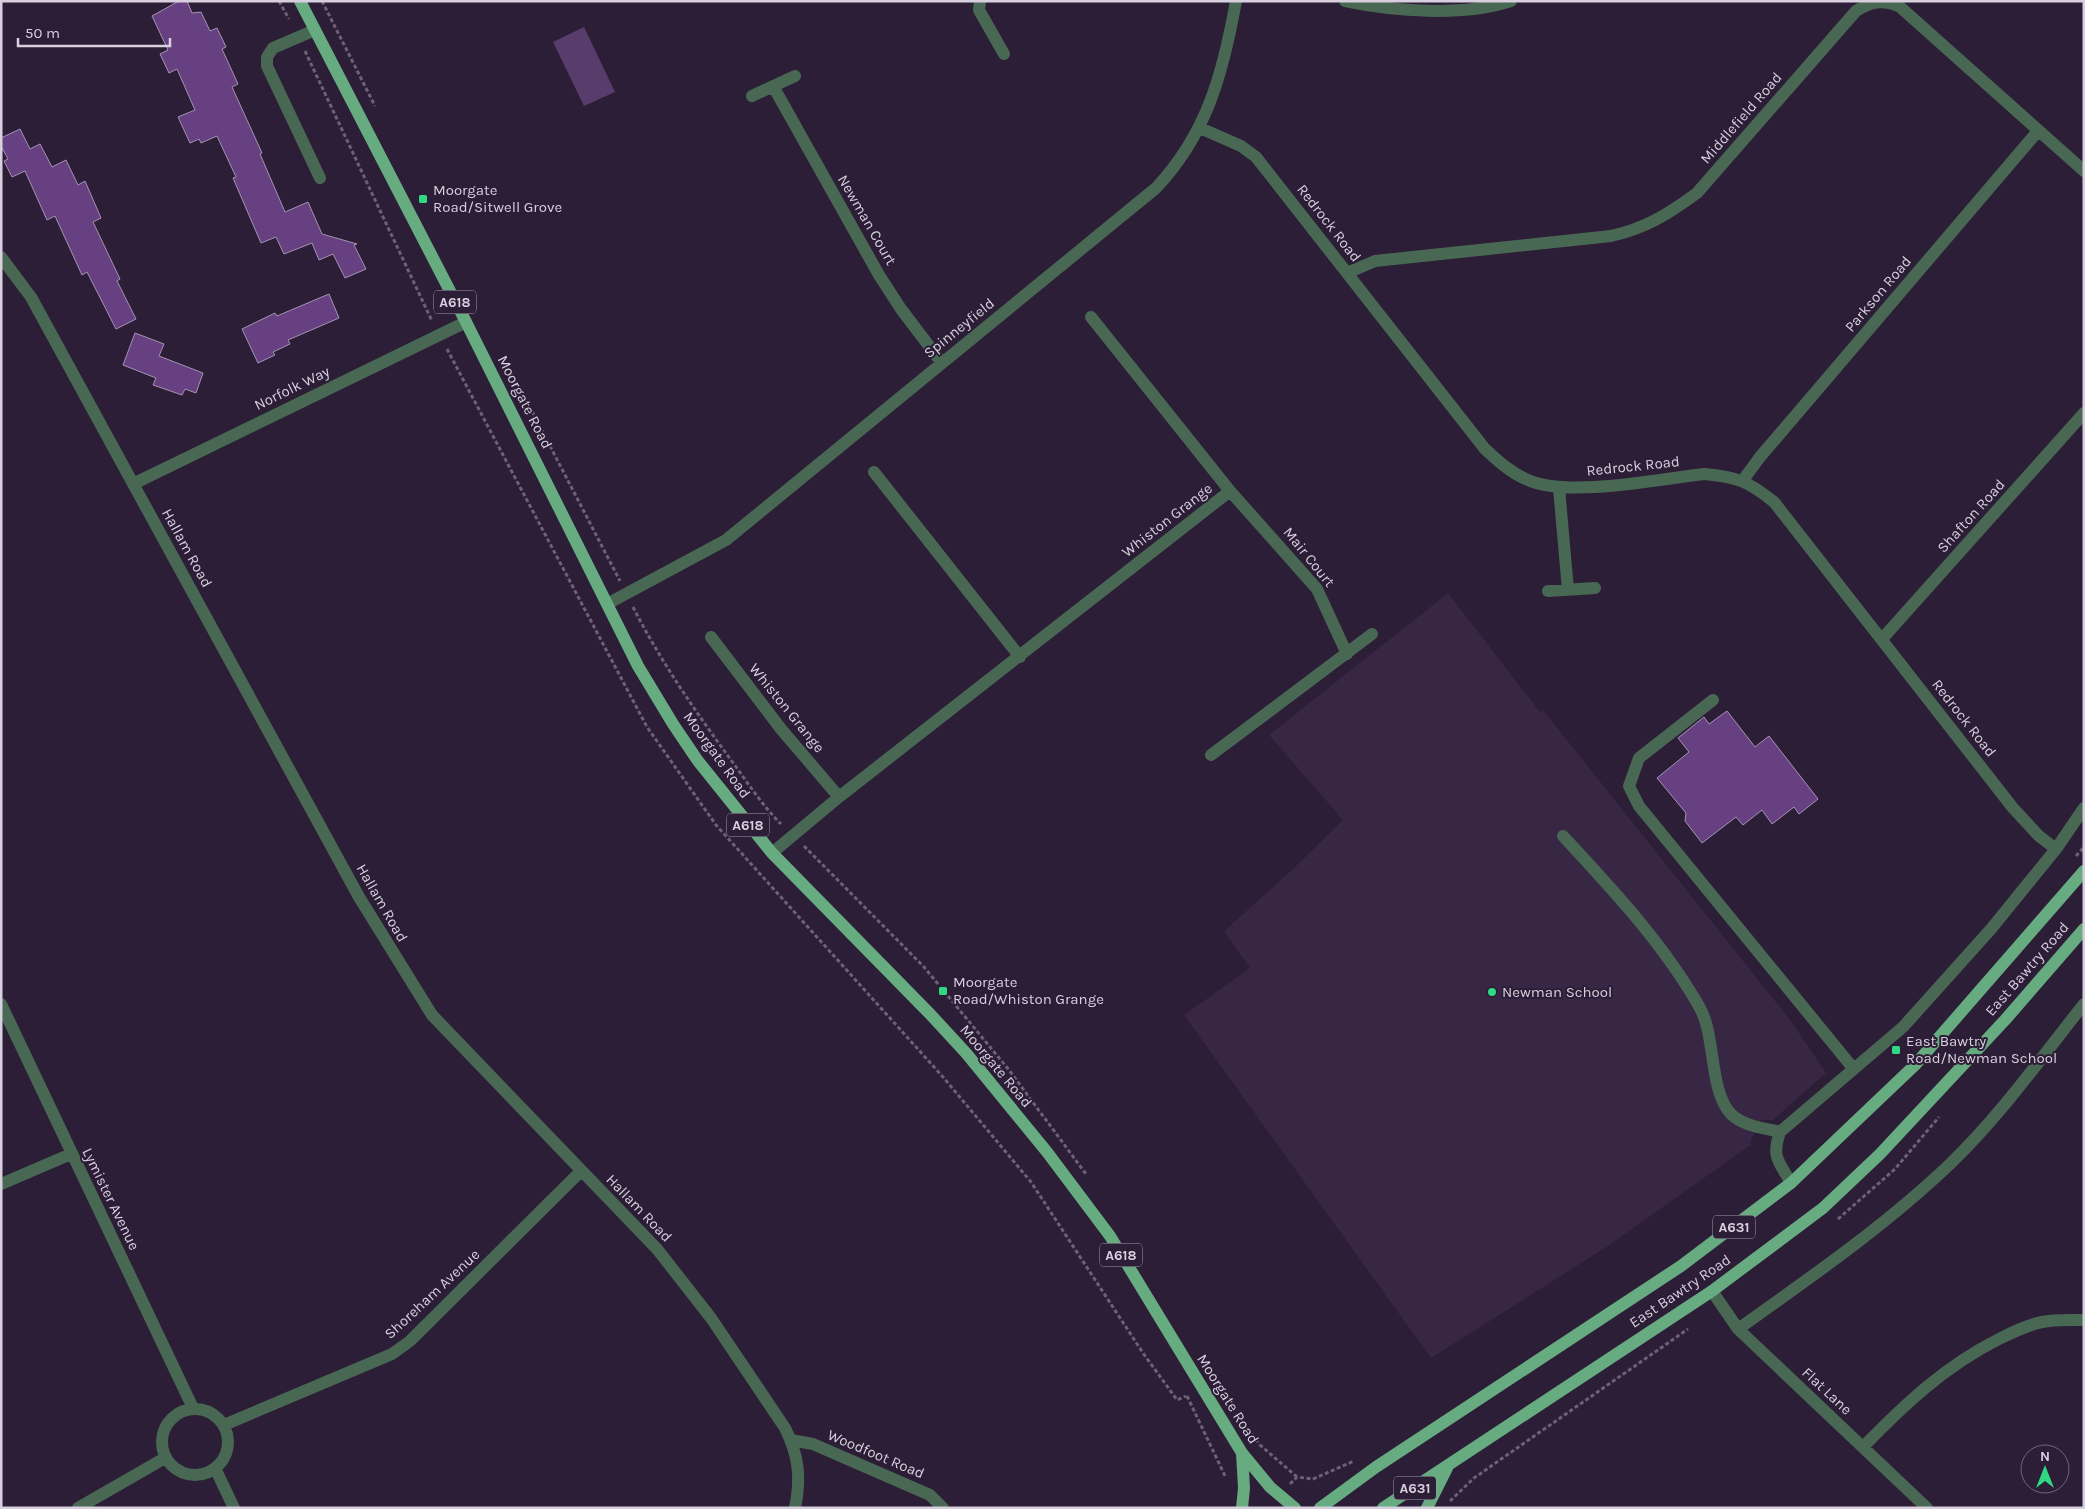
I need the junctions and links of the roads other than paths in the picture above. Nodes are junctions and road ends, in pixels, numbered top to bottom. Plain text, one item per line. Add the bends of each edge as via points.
1 (300, 1) edge
2 (980, 1) edge
3 (1236, 1) edge
4 (1344, 1) edge
5 (1511, 1) edge
6 (315, 30) junction
7 (1004, 54) dead end
8 (796, 76) dead end
9 (773, 86) junction
10 (752, 96) dead end
11 (1200, 128) junction
12 (2038, 131) junction
13 (2084, 171) edge
14 (320, 178) dead end
15 (1, 257) edge
16 (1347, 273) junction
17 (1091, 317) dead end
18 (466, 322) junction
19 (942, 363) junction
20 (2084, 413) edge
21 (874, 472) dead end
22 (1743, 480) junction
23 (133, 484) junction
24 (1560, 488) junction
25 (1230, 491) junction
26 (1595, 588) dead end
27 (1568, 590) junction
28 (1548, 591) dead end
29 (607, 604) junction
30 (1372, 634) dead end
31 (711, 637) dead end
32 (1882, 639) junction
33 (1347, 654) junction
34 (1020, 657) junction
35 (1713, 700) dead end
36 (1211, 755) dead end
37 (839, 797) junction
38 (2084, 808) edge
39 (1563, 836) dead end
40 (2056, 849) junction
41 (772, 853) junction
42 (2084, 871) edge
43 (2084, 929) edge
44 (1, 1004) edge
45 (2084, 1004) edge
46 (1853, 1068) junction
47 (1780, 1132) junction
48 (71, 1154) junction
49 (581, 1170) junction
50 (1791, 1183) junction
51 (1, 1184) edge
52 (1712, 1291) junction
53 (2084, 1320) edge
54 (1738, 1330) junction
55 (193, 1408) junction
56 (224, 1425) junction
57 (791, 1440) junction
58 (1862, 1447) junction
59 (1242, 1452) junction
60 (165, 1458) junction
61 (215, 1468) junction
62 (1447, 1468) junction
63 (78, 1508) edge
64 (234, 1508) edge
65 (794, 1508) edge
66 (942, 1508) edge
67 (1242, 1508) edge
68 (1295, 1508) edge
69 (1320, 1508) edge
70 (1383, 1508) edge
71 (1427, 1508) edge
72 (1927, 1508) edge

1 - 6 main road, Moorgate Road / A618
2 - 7 street via 979,10
3 - 11 street, Spinneyfield via 1219,82
4 - 5 street via 1376,8 1441,10 1498,6
6 - 14 street via 274,48 267,57 267,66
6 - 18 main road, Moorgate Road / A618
8 - 9 street
9 - 10 street
9 - 19 street, Newman Court via 879,275
11 - 16 street, Redrock Road via 1256,157
11 - 19 street, Spinneyfield via 1174,169 1149,195
12 - 13 street, Middlefield Road
12 - 16 street, Middlefield Road via 1899,6 1870,2 1856,11 1697,193 1638,230 1611,236 1375,262
12 - 22 street, Parkson Road via 1760,456
15 - 23 street, Hallam Road via 31,297
16 - 24 street, Redrock Road via 1484,449 1504,467 1529,481
17 - 25 street, Whiston Grange
18 - 23 street, Norfolk Way
18 - 29 main road, Moorgate Road / A618
19 - 29 street, Spinneyfield via 726,540
20 - 32 street, Shafton Road
21 - 34 street
22 - 24 street, Redrock Road via 1704,474
22 - 32 street, Redrock Road via 1774,502
23 - 49 street, Hallam Road via 359,897 403,971 432,1015
24 - 27 street
25 - 33 street, Mair Court via 1318,589
25 - 34 street, Whiston Grange
26 - 27 street
27 - 28 street
29 - 41 main road, Moorgate Road / A618 via 638,666 673,724 703,768
30 - 33 street
31 - 37 street, Whiston Grange via 781,729
32 - 40 street, Redrock Road via 2013,808
33 - 36 street
34 - 37 street, Whiston Grange
35 - 46 street via 1639,758 1629,786 1639,806
37 - 41 street, Whiston Grange
38 - 40 street
39 - 47 street via 1614,891 1701,1010 1718,1085 1731,1114 1748,1124
40 - 46 street via 1991,929 1902,1026
41 - 59 main road, Moorgate Road / A618 via 966,1053 1047,1152 1110,1236
42 - 50 main road, East Bawtry Road / A631 via 1915,1065
43 - 52 main road, East Bawtry Road / A631 via 1880,1154 1822,1208
44 - 48 street, Lymister Avenue
45 - 54 street via 2008,1100 1950,1164 1873,1232
46 - 47 street
47 - 50 street via 1775,1148 1778,1161
48 - 51 street
48 - 55 street, Lymister Avenue
49 - 56 street, Shoreham Avenue via 410,1341 392,1354
49 - 57 street, Hallam Road via 657,1249 711,1318
50 - 69 main road, East Bawtry Road / A631 via 1681,1266
52 - 54 street, Flat Lane
52 - 62 main road, East Bawtry Road / A631
53 - 58 street via 2040,1322 1981,1348 1921,1389
54 - 58 street, Flat Lane
55 - 56 street via 211,1412
55 - 60 street via 172,1417 165,1426 161,1448
56 - 61 street via 228,1448
57 - 65 street, Hallam Road via 799,1473
57 - 66 street, Woodfoot Road via 813,1444 930,1495
58 - 72 street, Flat Lane
59 - 67 main road
59 - 68 main road, Moorgate Road / A618 via 1278,1496
60 - 61 street via 171,1466 188,1474 207,1473
60 - 63 street
61 - 64 street
62 - 70 main road, East Bawtry Road / A631
62 - 71 main road

